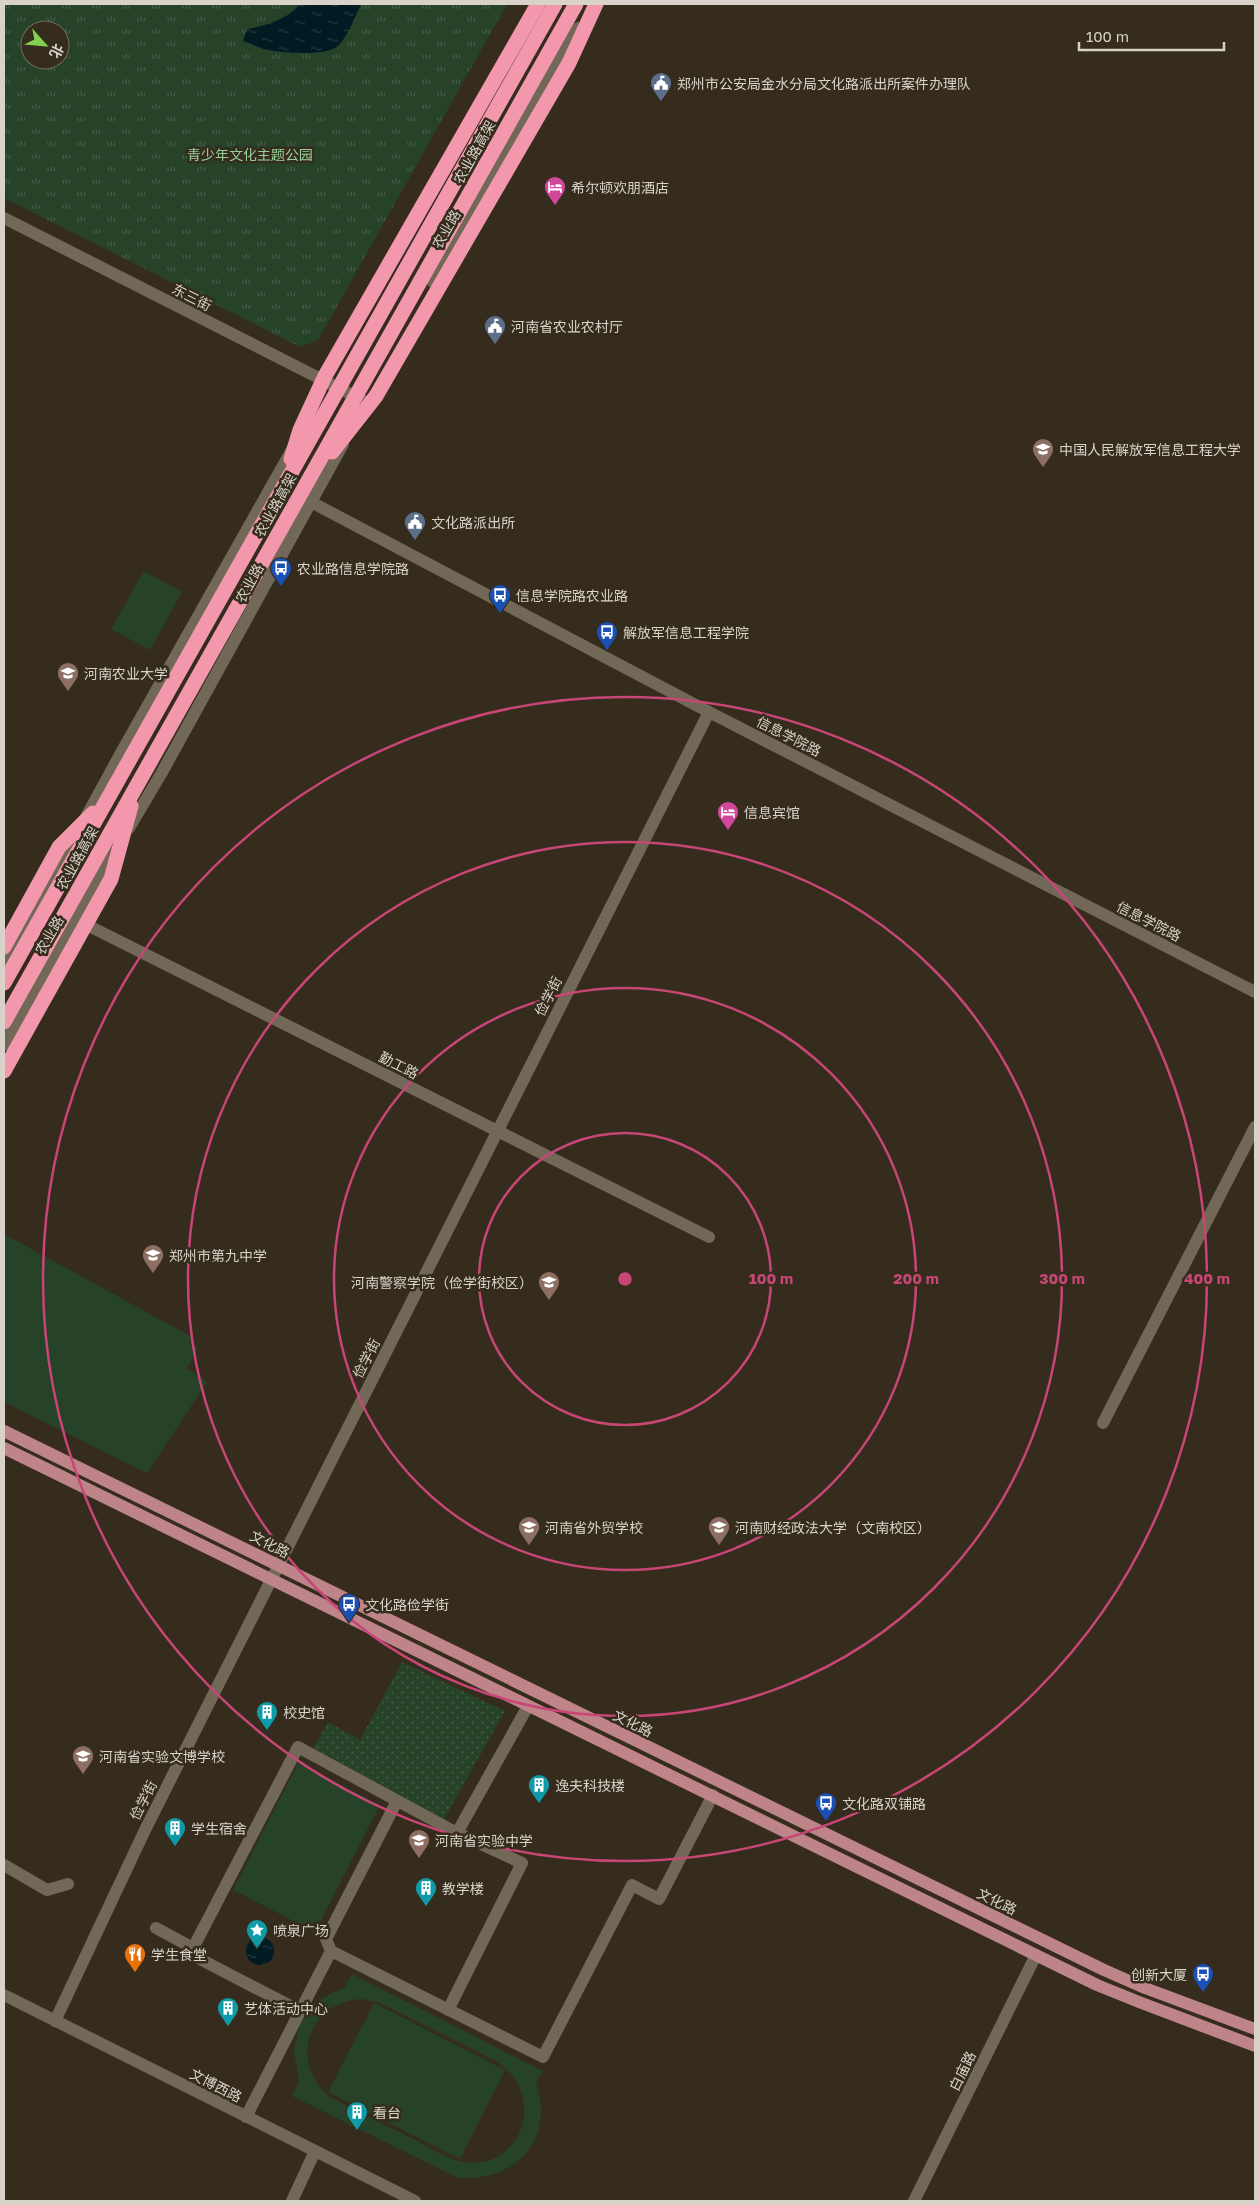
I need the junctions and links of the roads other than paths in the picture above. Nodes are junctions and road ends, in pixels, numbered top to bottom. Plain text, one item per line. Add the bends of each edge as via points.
1 (539, 4) edge
2 (554, 4) edge
3 (576, 4) edge
4 (594, 4) edge
5 (4, 218) edge
6 (330, 383) junction
7 (366, 402) junction
8 (307, 482) junction
9 (284, 485) junction
10 (310, 502) junction
11 (709, 712) junction
12 (138, 782) junction
13 (108, 797) junction
14 (75, 920) junction
15 (4, 947) edge
16 (4, 967) edge
17 (4, 983) edge
18 (1255, 992) edge
19 (4, 1022) edge
20 (4, 1045) edge
21 (4, 1071) edge
22 (1255, 1127) edge
23 (497, 1131) junction
24 (709, 1238) dead end
25 (1103, 1423) dead end
26 (4, 1430) edge
27 (4, 1448) edge
28 (278, 1565) junction
29 (271, 1579) junction
30 (528, 1706) junction
31 (713, 1795) junction
32 (397, 1801) junction
33 (457, 1833) junction
34 (4, 1864) edge
35 (68, 1884) dead end
36 (156, 1928) dead end
37 (193, 1948) junction
38 (331, 1951) junction
39 (1036, 1954) junction
40 (4, 1995) edge
41 (448, 2010) junction
42 (300, 2011) junction
43 (55, 2021) junction
44 (1255, 2029) edge
45 (1255, 2046) edge
46 (246, 2117) junction
47 (315, 2152) junction
48 (292, 2201) edge
49 (414, 2201) edge
50 (914, 2201) edge

1 - 6 street, 农业路
1 - 9 highway via 325,376 300,430
2 - 9 highway, 农业路高架
3 - 8 highway, 农业路高架
4 - 7 street, 农业路
4 - 8 highway via 569,62 376,396
5 - 6 street, 东三街
6 - 7 street, 东三街
6 - 16 street, 农业路
7 - 10 street, 农业路
8 - 12 highway, 农业路高架
9 - 13 highway, 农业路高架
10 - 11 street, 信息学院路
10 - 14 street, 农业路 via 161,774
11 - 18 street, 信息学院路
11 - 23 street, 俭学街
12 - 19 highway, 农业路高架
12 - 21 highway via 111,879
13 - 15 highway via 59,847
13 - 17 highway, 农业路高架
14 - 20 street, 农业路
14 - 23 street, 勤工路
22 - 25 street
23 - 24 street, 勤工路
23 - 28 street, 俭学街
26 - 28 main road, 文化路
27 - 29 main road
28 - 29 street, 俭学街
28 - 44 main road, 文化路 via 1104,1970
29 - 30 main road
29 - 43 street, 俭学街 via 145,1830
30 - 31 main road
30 - 33 street
31 - 39 main road
31 - 41 street via 659,1899 632,1884 543,2057
32 - 33 street
32 - 37 street via 298,1747
32 - 38 street via 326,1939
33 - 41 street via 522,1863
34 - 35 street via 47,1890
36 - 37 street
37 - 42 street via 198,1958
38 - 41 street
38 - 42 street
39 - 45 main road via 1139,2002
39 - 50 street, 白庙路
40 - 43 street, 文博西路
42 - 46 street
43 - 46 street, 文博西路
46 - 47 street, 文博西路
47 - 48 street
47 - 49 street, 文博西路

